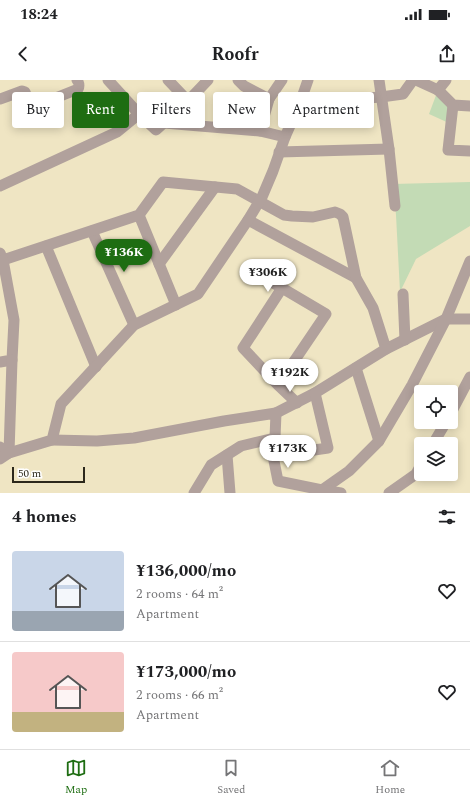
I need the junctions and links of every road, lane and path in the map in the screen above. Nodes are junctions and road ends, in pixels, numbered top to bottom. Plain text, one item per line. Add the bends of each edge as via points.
1 (77, 80) edge
2 (108, 80) edge
3 (168, 80) edge
4 (208, 80) edge
5 (238, 80) edge
6 (282, 80) edge
7 (308, 80) edge
8 (379, 80) edge
9 (415, 80) edge
10 (446, 80) edge
11 (438, 90) junction
12 (179, 92) edge
13 (197, 92) edge
14 (256, 92) edge
15 (304, 92) edge
16 (381, 96) junction
17 (374, 97) edge
18 (270, 98) edge
19 (0, 99) edge
20 (453, 105) junction
21 (470, 106) edge
22 (137, 112) edge
23 (137, 116) edge
24 (205, 126) edge
25 (261, 128) edge
26 (288, 128) edge
27 (260, 131) junction
28 (284, 137) junction
29 (389, 149) junction
30 (470, 151) edge
31 (279, 152) junction
32 (0, 186) edge
33 (215, 187) junction
34 (260, 201) junction
35 (395, 206) dead end
36 (139, 215) junction
37 (248, 220) junction
38 (92, 231) junction
39 (46, 246) junction
40 (1, 258) edge
41 (470, 261) edge
42 (159, 264) junction
43 (264, 278) dead end
44 (356, 278) junction
45 (282, 288) junction
46 (403, 294) dead end
47 (176, 305) junction
48 (446, 319) junction
49 (470, 319) edge
50 (134, 325) junction
51 (405, 340) junction
52 (386, 349) junction
53 (12, 360) junction
54 (0, 362) edge
55 (96, 366) junction
56 (356, 368) junction
57 (470, 377) edge
58 (278, 385) junction
59 (412, 385) joint
60 (315, 393) junction
61 (458, 400) edge
62 (297, 403) junction
63 (276, 413) junction
64 (275, 438) junction
65 (52, 440) junction
66 (379, 441) junction
67 (3, 453) edge
68 (227, 456) junction
69 (273, 456) junction
70 (414, 475) edge
71 (322, 490) junction
72 (194, 493) edge
73 (230, 493) edge
74 (341, 493) edge
75 (389, 493) edge

1 - 19 street via 78,89 33,108 22,91
2 - 22 street
3 - 12 street
4 - 13 street
5 - 14 street
6 - 18 street
7 - 15 street
8 - 16 street
9 - 11 street
9 - 16 street via 403,94
10 - 11 street
11 - 20 street
16 - 17 street
16 - 29 street
20 - 21 street
20 - 30 street via 448,150
23 - 32 street via 117,132
24 - 27 street
25 - 27 street
26 - 28 street
27 - 28 street
28 - 31 street
29 - 31 street
29 - 35 street
31 - 34 street
33 - 34 street via 237,189
33 - 36 street via 163,182
33 - 42 street
34 - 37 street
34 - 44 street via 292,216 313,217 335,212 340,214
36 - 38 street
36 - 42 street
37 - 44 street
37 - 47 street via 198,294
38 - 39 street
38 - 50 street
39 - 40 street
39 - 55 street
40 - 53 street via 14,320
41 - 48 street
42 - 47 street
43 - 45 street
44 - 52 street via 373,308
45 - 58 street via 243,348
45 - 58 street via 326,314
46 - 51 street
47 - 50 street
48 - 49 street
48 - 51 street
48 - 59 street
50 - 55 street
51 - 52 street
52 - 56 street
53 - 54 street
53 - 67 street
55 - 65 street via 61,404
56 - 60 street
56 - 66 street
57 - 61 street
58 - 62 street
59 - 66 street
60 - 62 street
60 - 69 street via 328,448
62 - 63 street
63 - 64 street
63 - 65 street via 134,438 97,441
64 - 68 street via 241,446
64 - 69 street
65 - 67 street
66 - 71 street via 349,470
68 - 72 street via 211,465
68 - 73 street
69 - 71 street via 278,481
70 - 75 street
71 - 74 street

